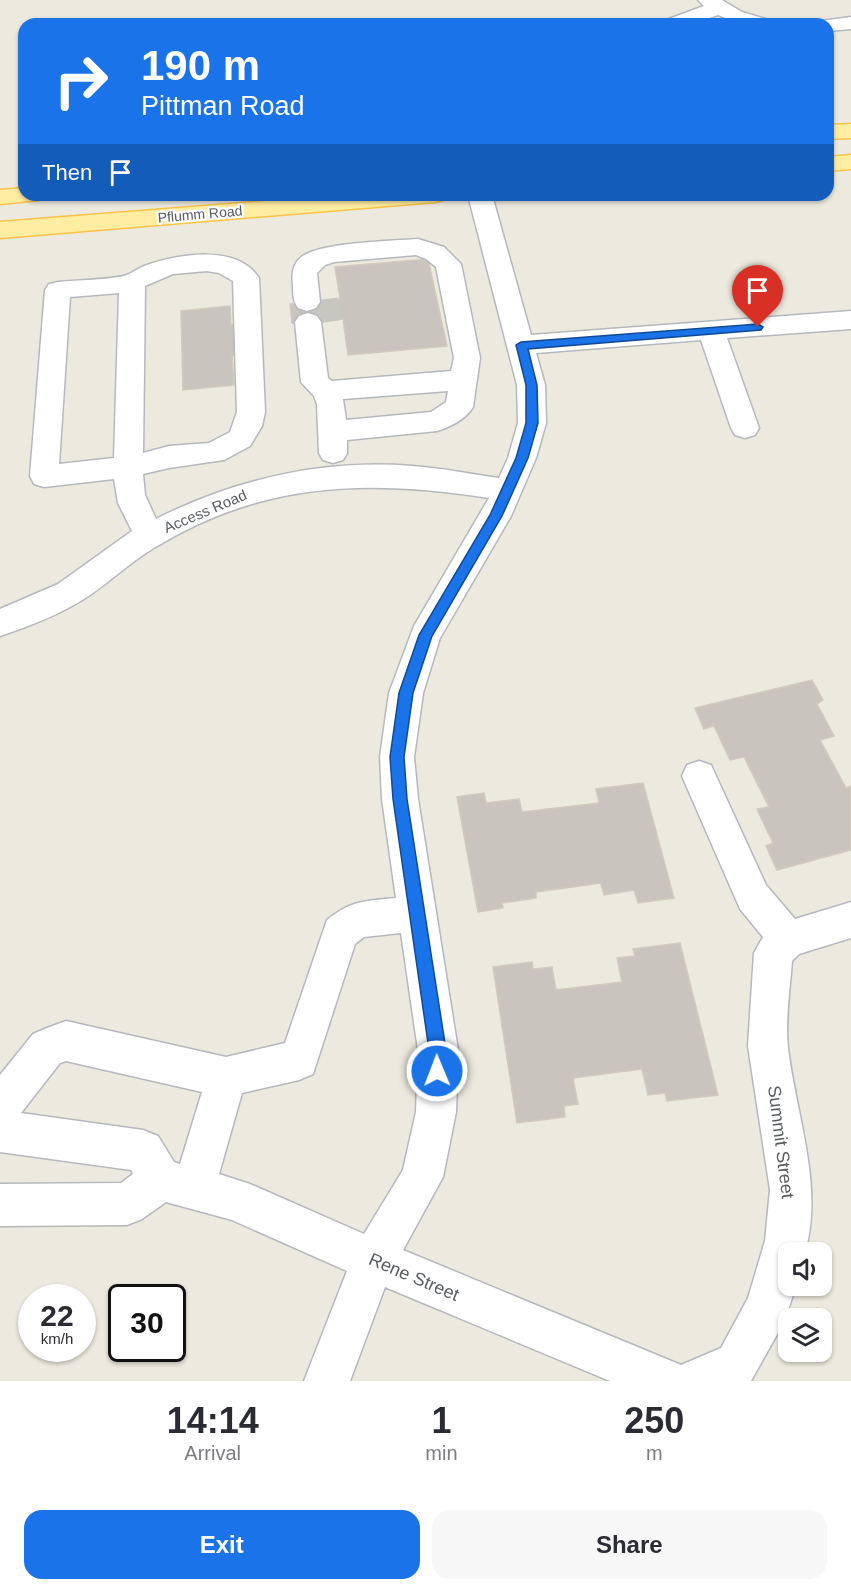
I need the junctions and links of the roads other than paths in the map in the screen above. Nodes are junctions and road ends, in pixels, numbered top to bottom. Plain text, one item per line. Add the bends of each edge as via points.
1 (715, 4) edge
2 (686, 18) edge
3 (742, 18) edge
4 (851, 23) edge
5 (834, 24) edge
6 (851, 131) edge
7 (834, 132) edge
8 (851, 162) edge
9 (834, 163) edge
10 (18, 196) edge
11 (0, 198) edge
12 (360, 201) edge
13 (482, 201) edge
14 (0, 230) edge
15 (132, 283) junction
16 (851, 320) edge
17 (711, 331) junction
18 (521, 345) junction
19 (464, 380) junction
20 (326, 391) junction
21 (745, 428) dead end
22 (332, 431) junction
23 (128, 467) junction
24 (334, 475) junction
25 (506, 490) junction
26 (150, 535) junction
27 (0, 623) edge
28 (699, 776) dead end
29 (417, 913) junction
30 (851, 920) edge
31 (788, 939) junction
32 (226, 1077) junction
33 (0, 1107) edge
34 (0, 1131) edge
35 (178, 1184) junction
36 (0, 1205) edge
37 (373, 1260) junction
38 (327, 1381) edge
39 (665, 1381) edge
40 (697, 1381) edge

1 - 2 street
1 - 3 street
4 - 5 street
6 - 7 main road
8 - 9 main road
10 - 11 main road
12 - 14 main road, Pflumm Road
13 - 18 street
15 - 23 street
15 - 23 street via 58,290 44,476
15 - 23 street via 154,270 179,266 219,264 240,270 246,278 251,412 240,439 227,448
16 - 17 street
17 - 18 street
17 - 21 street
18 - 25 street via 531,385 532,423 522,458
19 - 20 street
19 - 20 street via 467,358 448,264 435,253 418,247 333,254 326,260 312,353 315,382
19 - 22 street via 459,407 437,421
20 - 22 street via 331,404
22 - 24 street
23 - 26 street via 128,491
24 - 25 street, Access Road via 399,476
24 - 26 street, Access Road via 276,484 230,497
25 - 29 street via 496,516 425,635 406,693 397,757
26 - 27 street, Access Road via 77,588
28 - 31 street via 753,897
29 - 32 street via 356,920 340,933 299,1060
29 - 37 street via 438,1050 436,1112 422,1177
30 - 31 street
31 - 40 street, Summit Street via 773,953 768,1046 791,1190 787,1242 768,1306 737,1364
32 - 33 street via 66,1041 46,1048
32 - 35 street
34 - 35 street via 143,1151
35 - 36 street via 127,1204
35 - 37 street, Rene Street via 235,1199
37 - 38 street
37 - 39 street, Rene Street

